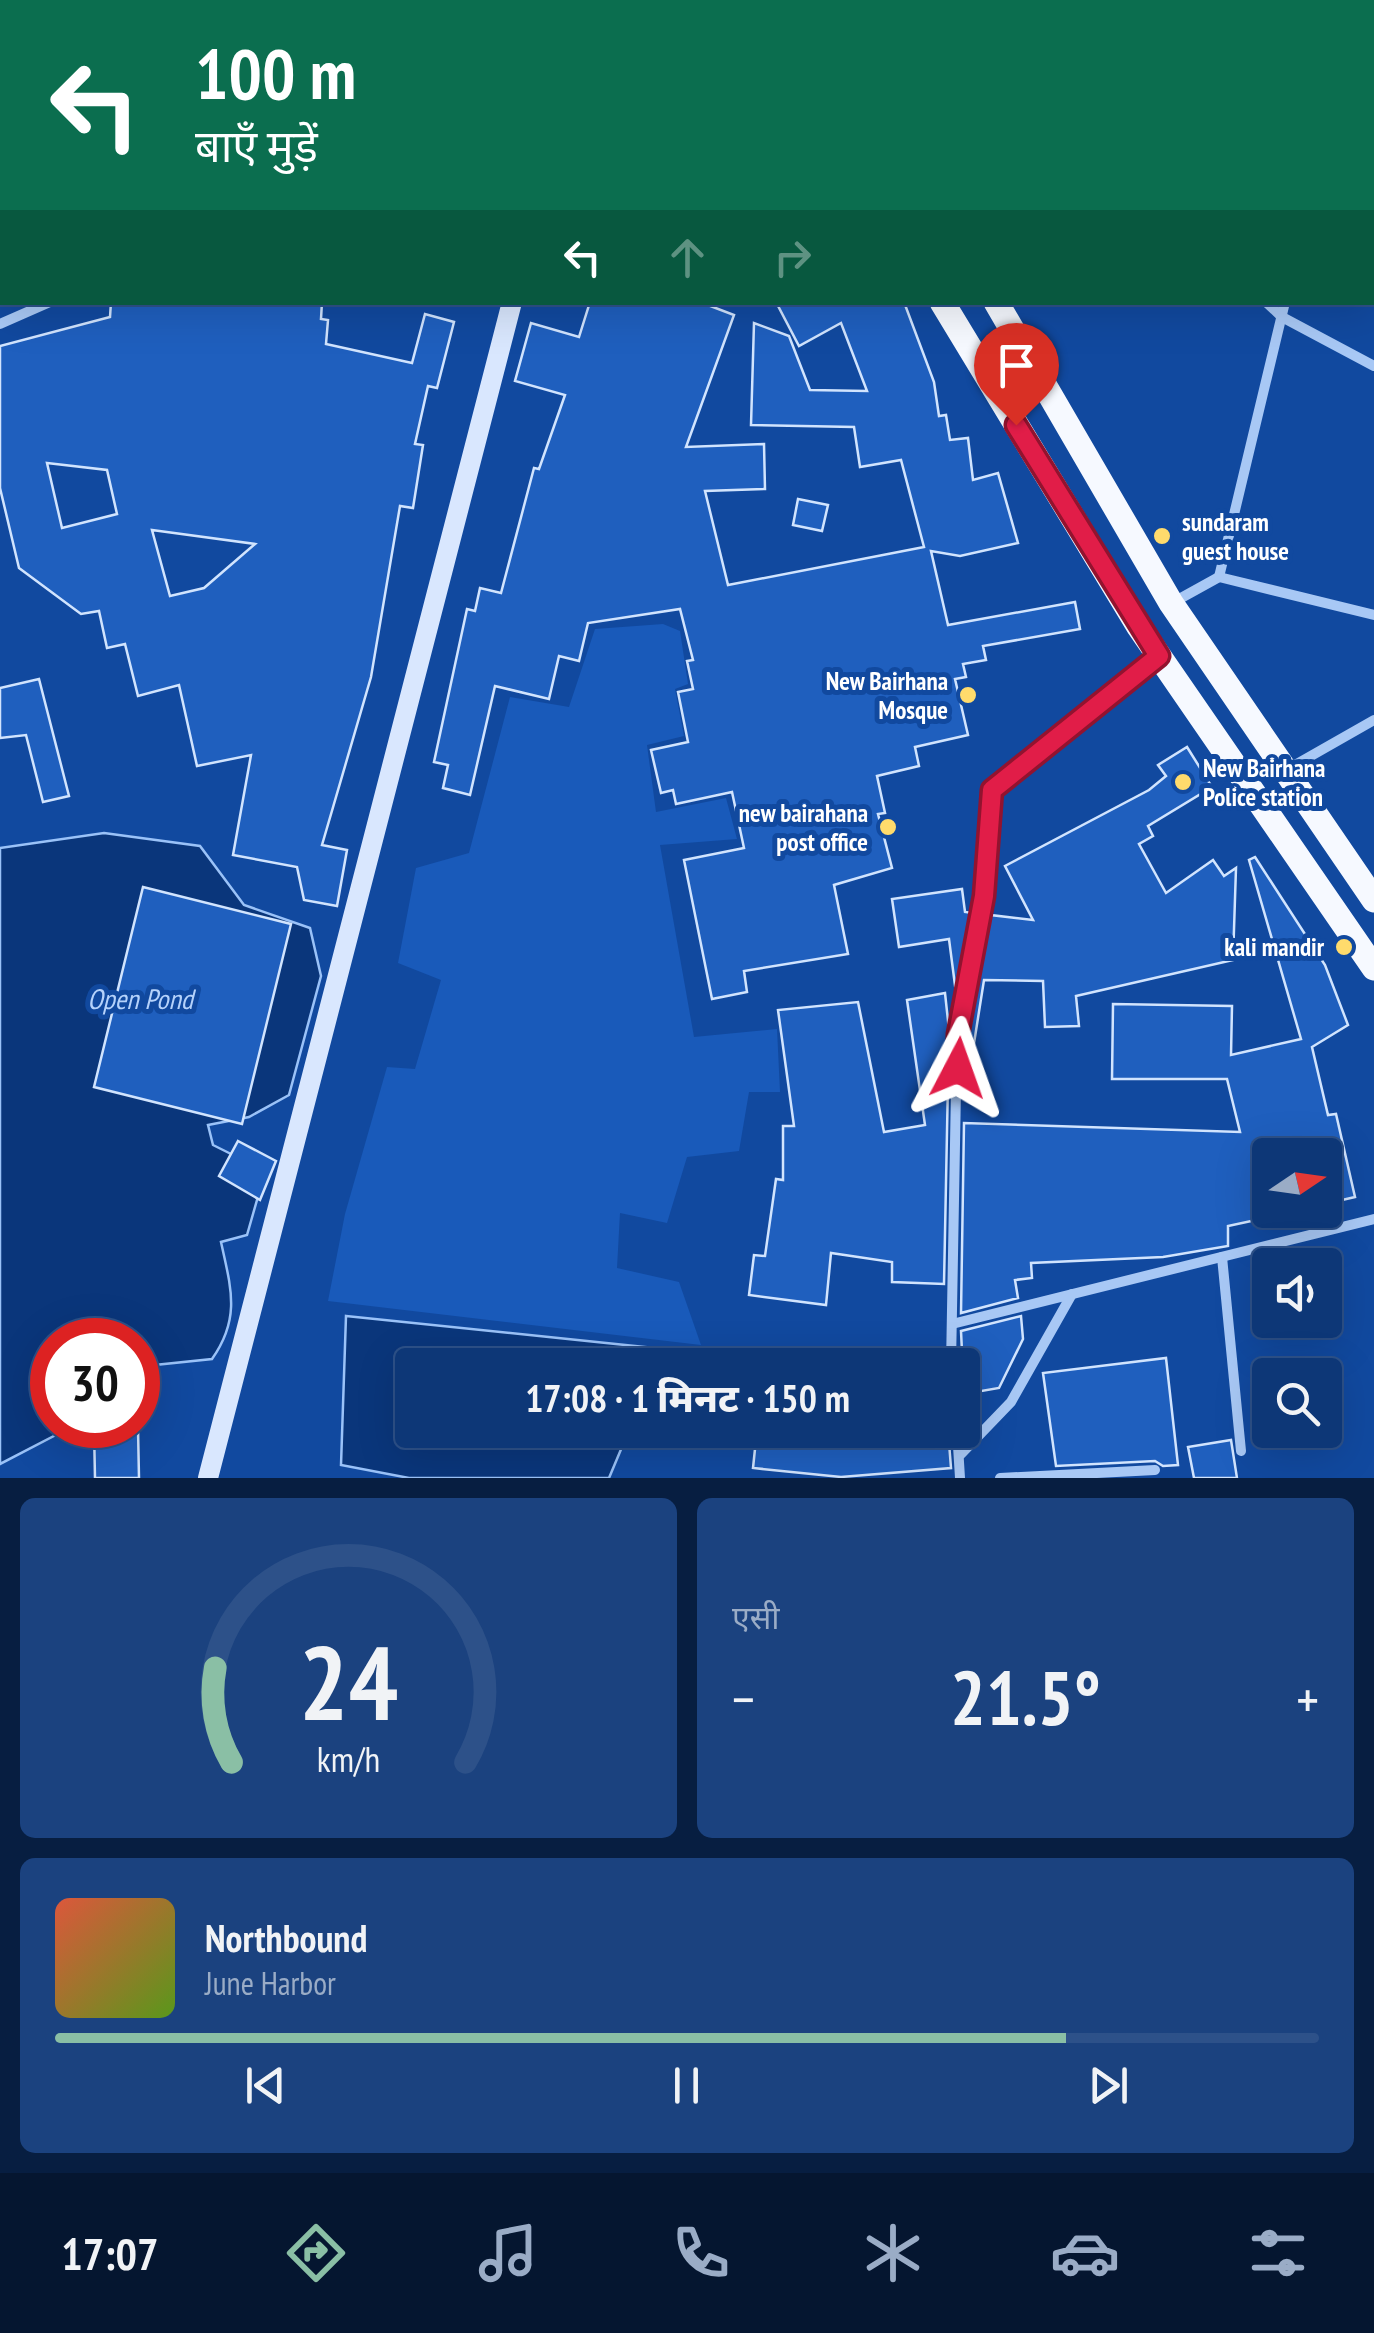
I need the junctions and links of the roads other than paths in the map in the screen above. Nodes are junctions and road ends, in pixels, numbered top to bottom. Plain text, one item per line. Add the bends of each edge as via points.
1 (43, 305) edge
2 (511, 305) edge
3 (944, 305) edge
4 (998, 305) edge
5 (1269, 305) edge
6 (1285, 305) edge
7 (1282, 317) junction
8 (0, 324) edge
9 (1374, 366) edge
10 (1219, 577) junction
11 (1171, 603) junction
12 (1374, 615) edge
13 (1159, 656) junction
14 (1374, 720) edge
15 (1286, 770) junction
16 (1374, 900) edge
17 (1374, 968) edge
18 (1374, 1218) edge
19 (1222, 1258) junction
20 (1072, 1294) junction
21 (952, 1324) junction
22 (952, 1348) edge
23 (960, 1448) edge
24 (1241, 1451) dead end
25 (961, 1454) junction
26 (1154, 1470) dead end
27 (208, 1478) edge
28 (960, 1478) edge
29 (1000, 1478) edge

1 - 8 street
2 - 27 street
3 - 13 main road
4 - 11 main road
5 - 7 street
6 - 7 street
7 - 9 street
7 - 10 street
10 - 11 street
10 - 12 street
11 - 15 main road
13 - 17 main road
13 - 21 street via 992,790 984,896 958,1034
14 - 15 street
15 - 16 main road
18 - 19 street
19 - 20 street
19 - 24 street
20 - 21 street
20 - 25 street via 1011,1402
21 - 22 street
23 - 25 street
25 - 28 street
26 - 29 street

